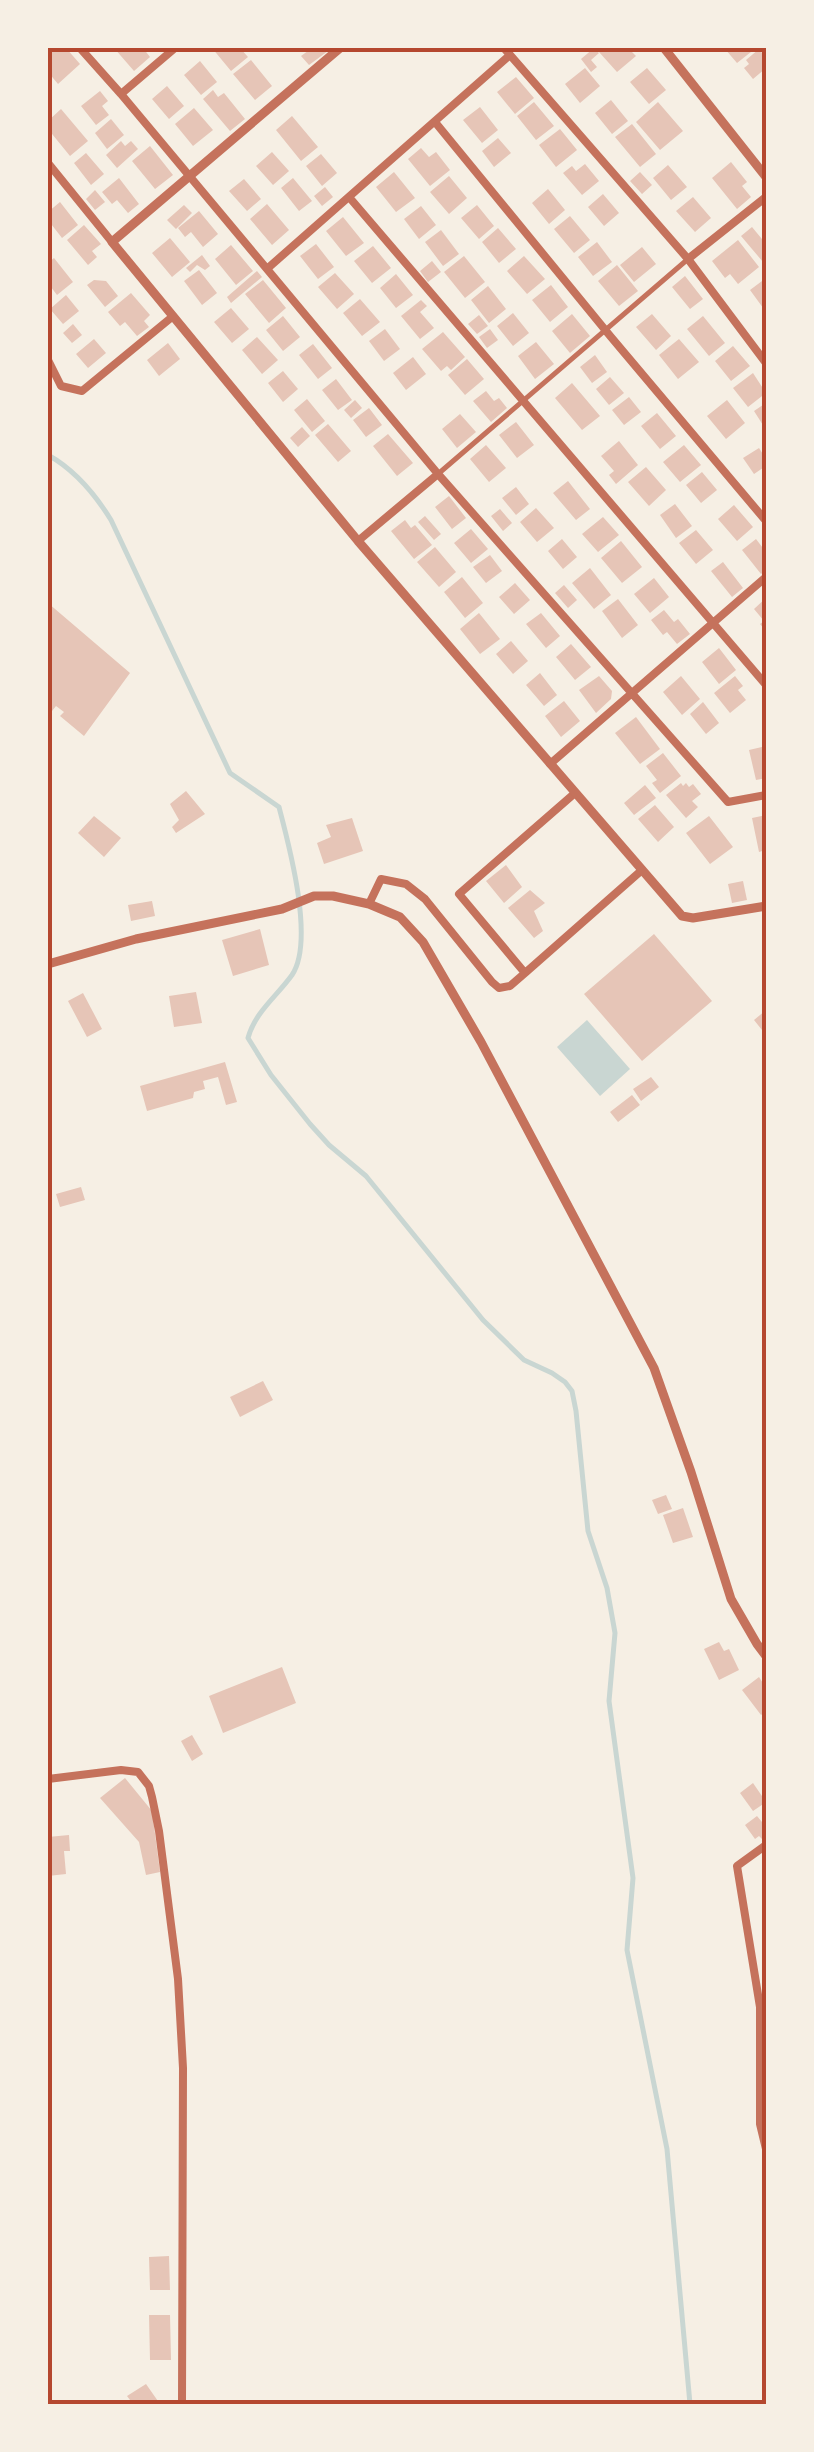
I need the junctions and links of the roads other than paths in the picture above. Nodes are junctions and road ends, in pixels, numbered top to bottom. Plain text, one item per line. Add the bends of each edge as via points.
1 (80, 48) edge
2 (175, 48) edge
3 (340, 48) edge
4 (664, 48) edge
5 (507, 51) edge
6 (122, 94) junction
7 (435, 122) junction
8 (48, 164) edge
9 (188, 176) junction
10 (766, 177) edge
11 (350, 197) junction
12 (766, 197) edge
13 (112, 242) junction
14 (688, 259) junction
15 (268, 268) junction
16 (172, 317) junction
17 (605, 330) junction
18 (48, 360) edge
19 (766, 363) edge
20 (522, 402) junction
21 (438, 474) junction
22 (766, 521) edge
23 (358, 541) junction
24 (766, 578) edge
25 (713, 624) junction
26 (766, 685) edge
27 (631, 694) junction
28 (550, 764) junction
29 (575, 793) junction
30 (766, 794) edge
31 (642, 870) junction
32 (369, 904) junction
33 (766, 906) edge
34 (48, 964) edge
35 (525, 973) junction
36 (766, 1656) edge
37 (48, 1778) edge
38 (766, 1845) edge
39 (763, 2007) edge
40 (766, 2150) edge
41 (182, 2404) edge

1 - 6 street
2 - 6 street
3 - 9 street
4 - 10 street
5 - 7 street
5 - 14 street
6 - 9 street
7 - 11 street
7 - 17 street
8 - 13 street
9 - 13 street
9 - 15 street
11 - 15 street
11 - 20 street
12 - 14 street
13 - 16 street
14 - 17 street
14 - 19 street
15 - 21 street
16 - 18 street via 82,391 61,386
16 - 23 street
17 - 20 street
17 - 22 street
20 - 21 street
20 - 25 street
21 - 23 street
21 - 27 street
23 - 28 street
24 - 25 street
25 - 26 street
25 - 27 street
27 - 28 street
27 - 30 street via 728,802
28 - 29 street
29 - 31 street
29 - 35 street via 459,894
31 - 33 street via 682,916
31 - 35 street
32 - 34 street via 314,896
32 - 35 street via 381,878 406,884 499,988
32 - 36 street via 400,917 423,942 556,1180 654,1368 732,1598
37 - 41 street via 138,1772 150,1786 160,1832 182,2050
38 - 39 street via 737,1866
39 - 40 street via 760,2124

